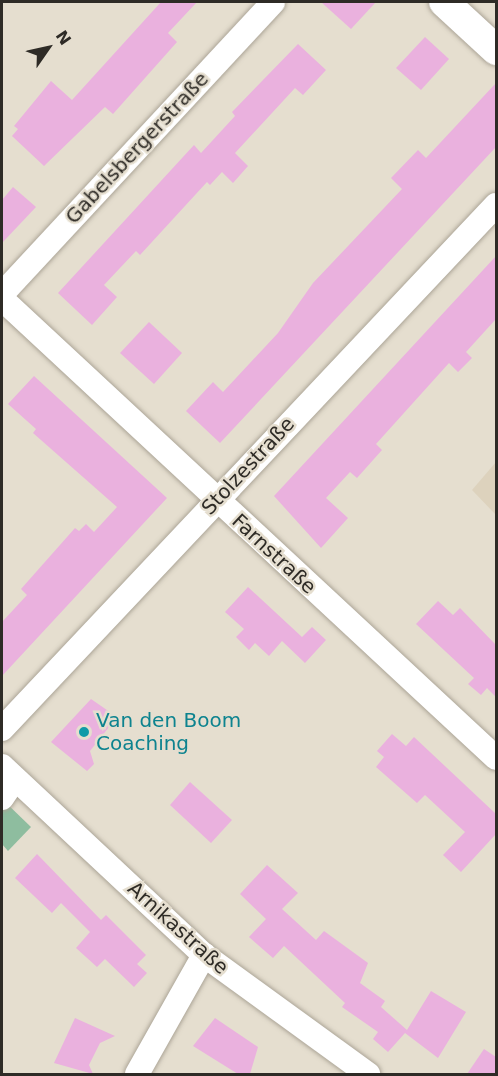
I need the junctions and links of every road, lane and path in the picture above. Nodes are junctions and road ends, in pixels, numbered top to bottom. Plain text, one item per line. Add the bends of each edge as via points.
1 (273, 2) edge
2 (444, 2) edge
3 (496, 50) edge
4 (496, 205) edge
5 (2, 294) edge
6 (2, 299) edge
7 (216, 500) junction
8 (2, 729) edge
9 (496, 758) edge
10 (6, 781) edge
11 (204, 955) junction
12 (137, 1074) edge
13 (368, 1074) edge

1 - 5 street, Gabelsbergerstraße
2 - 3 street
4 - 7 street, Stolzestraße
6 - 7 street, Farnstraße
7 - 8 street, Stolzestraße
7 - 9 street, Farnstraße
10 - 11 street, Arnikastraße
11 - 12 street
11 - 13 street, Arnikastraße

